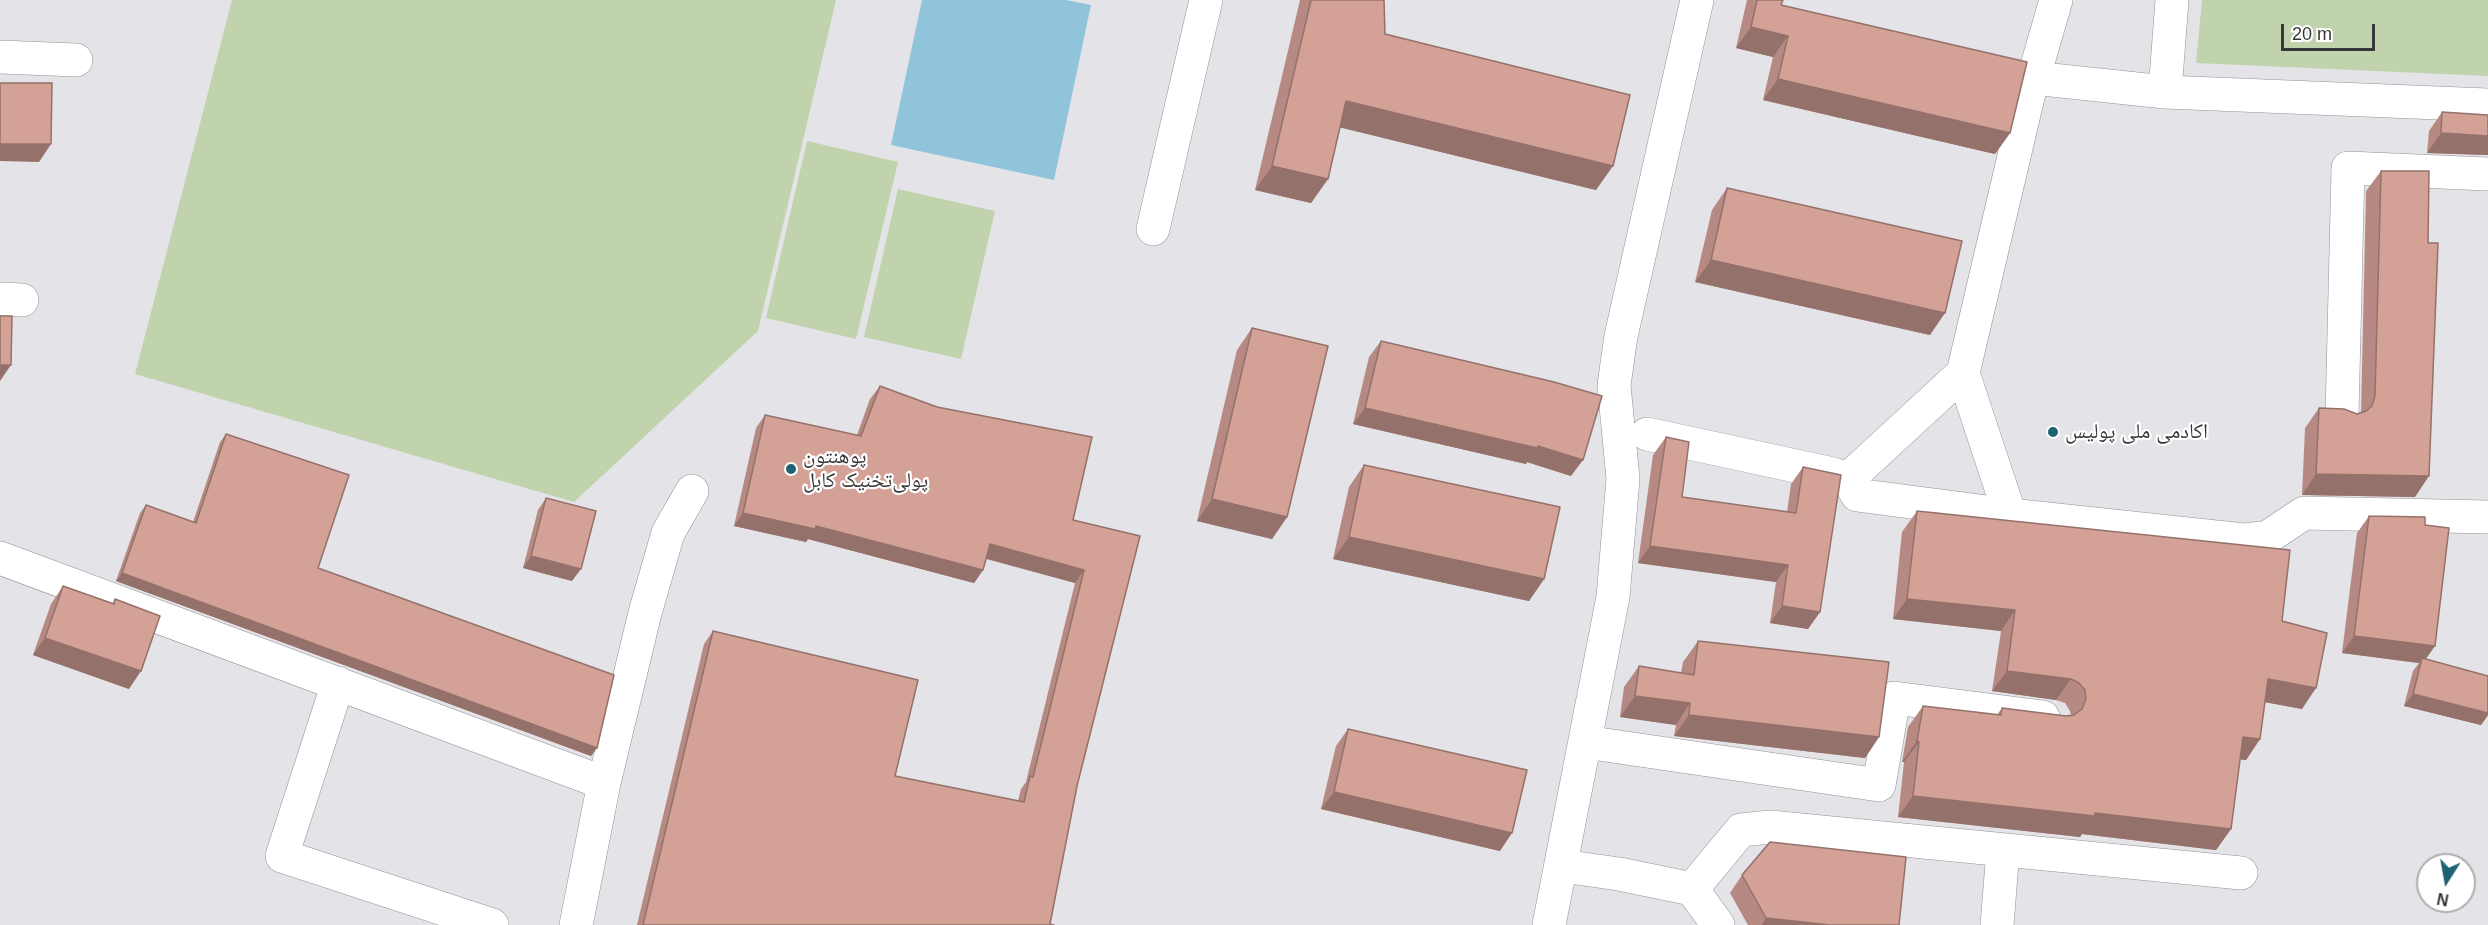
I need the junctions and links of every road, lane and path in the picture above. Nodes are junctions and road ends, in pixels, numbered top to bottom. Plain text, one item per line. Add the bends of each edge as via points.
1 (1206, 0) edge
2 (1697, 0) edge
3 (2056, 0) edge
4 (2172, 0) edge
5 (0, 57) edge
6 (76, 60) dead end
7 (2033, 78) junction
8 (2165, 92) junction
9 (2488, 105) edge
10 (2488, 174) edge
11 (1153, 230) dead end
12 (1963, 373) junction
13 (2342, 416) edge
14 (1647, 434) dead end
15 (1848, 478) junction
16 (692, 491) dead end
17 (2010, 515) junction
18 (2488, 517) edge
19 (0, 558) edge
20 (338, 683) junction
21 (2053, 718) edge
22 (1586, 742) junction
23 (604, 783) junction
24 (2003, 850) junction
25 (1562, 866) junction
26 (2241, 873) dead end
27 (1692, 888) junction
28 (492, 925) edge
29 (576, 925) edge
30 (1549, 925) edge
31 (1718, 925) edge
32 (1997, 925) edge

1 - 11 street
2 - 22 street via 1615,375 1623,478 1613,597
3 - 7 street
4 - 8 street
5 - 6 street
7 - 8 street
7 - 12 street
8 - 9 street
10 - 13 street via 2348,168
12 - 15 street
12 - 17 street
14 - 15 street
15 - 17 street via 1857,495
16 - 23 street via 668,533
17 - 18 street via 2244,540 2268,537 2304,513
19 - 20 street
20 - 23 street
20 - 28 street via 282,856
21 - 22 street via 1894,698 1879,785
22 - 25 street
23 - 29 street
24 - 26 street
24 - 27 street via 1770,827 1741,830
24 - 32 street
25 - 27 street
25 - 30 street
27 - 31 street

